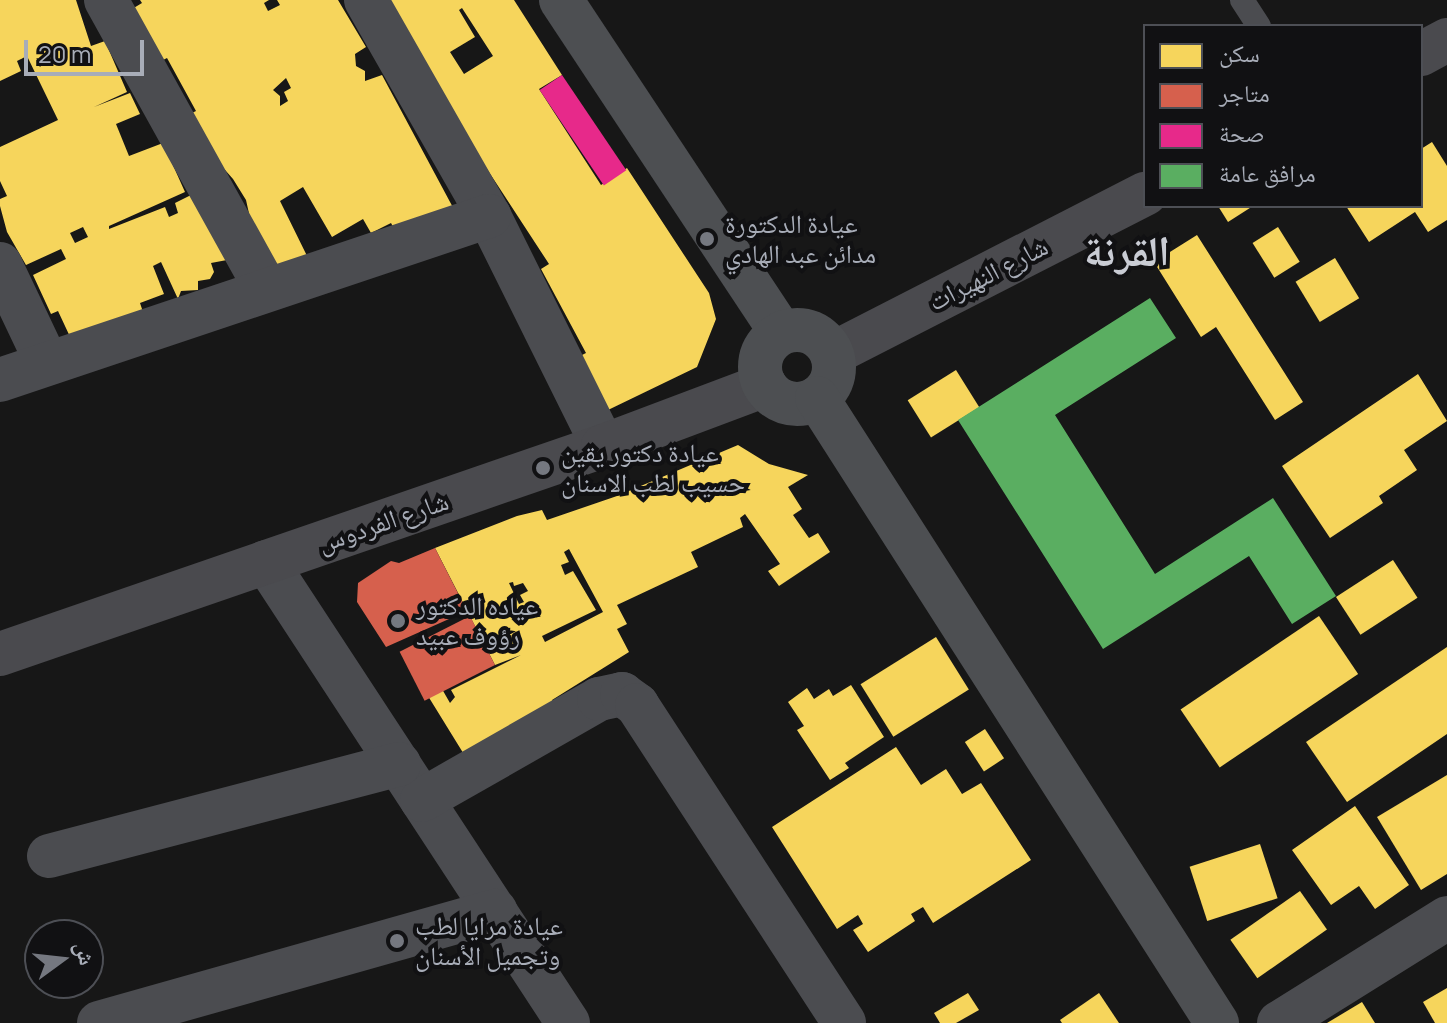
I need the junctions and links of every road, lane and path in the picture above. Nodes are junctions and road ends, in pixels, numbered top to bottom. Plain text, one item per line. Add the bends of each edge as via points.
1 (106, 0) edge
2 (366, 0) edge
3 (561, 0) edge
4 (1242, 0) edge
5 (1258, 24) edge
6 (1143, 195) edge
7 (489, 216) junction
8 (0, 264) edge
9 (266, 289) junction
10 (781, 333) junction
11 (832, 354) junction
12 (47, 363) junction
13 (0, 380) edge
14 (765, 385) junction
15 (817, 398) junction
16 (603, 446) junction
17 (266, 562) junction
18 (0, 654) edge
19 (399, 764) junction
20 (422, 800) junction
21 (49, 856) dead end
22 (495, 911) junction
23 (1447, 918) edge
24 (99, 1023) edge
25 (568, 1023) edge
26 (844, 1023) edge
27 (1217, 1023) edge
28 (1279, 1023) edge

1 - 9 street
2 - 7 street
3 - 10 main road
4 - 5 lane
6 - 11 street, شارع النهيرات
7 - 9 street
7 - 16 street
8 - 12 street
9 - 12 street
10 - 11 main road via 806,330
10 - 14 main road via 771,340 761,361
11 - 15 main road via 832,378
12 - 13 street
14 - 15 main road via 782,401 794,404
14 - 16 street, شارع الفردوس
15 - 27 main road
16 - 17 street, شارع الفردوس
17 - 18 street, شارع الفردوس
17 - 19 street
19 - 20 street
19 - 21 street
20 - 22 street
20 - 26 street via 599,699 622,694 637,705
22 - 24 street
22 - 25 street
23 - 28 street

